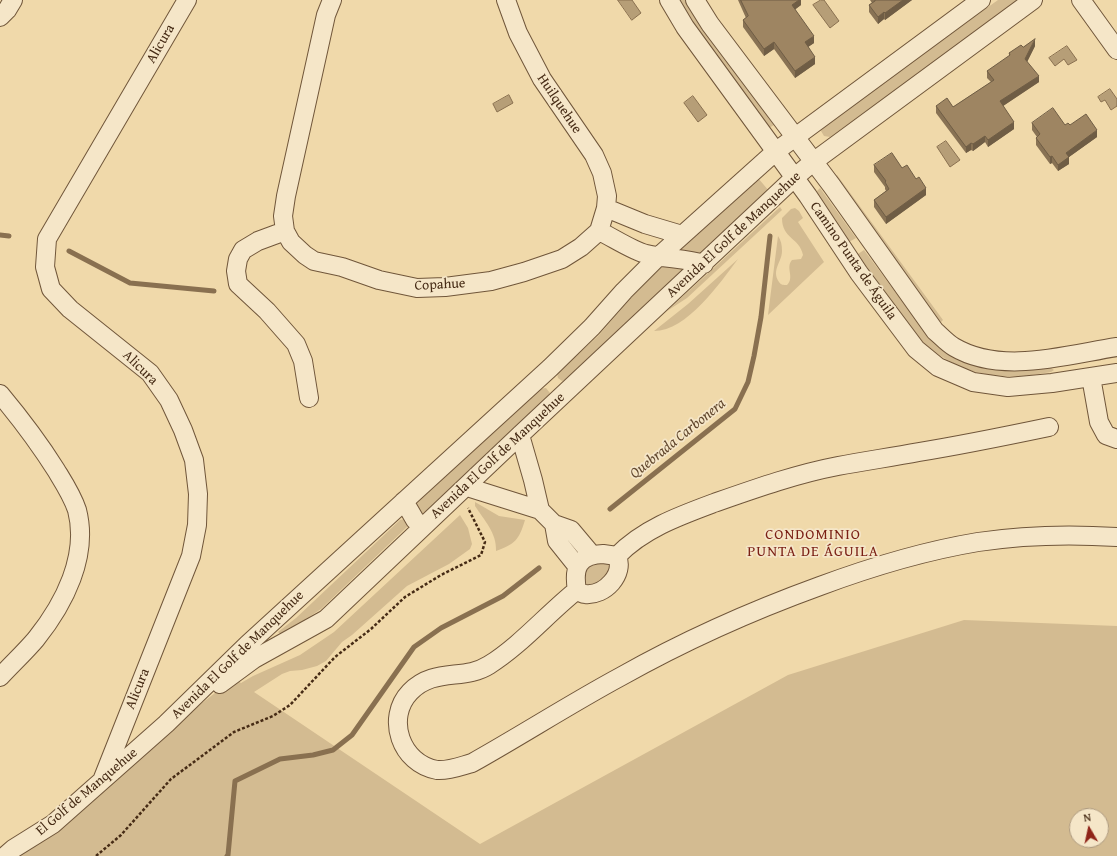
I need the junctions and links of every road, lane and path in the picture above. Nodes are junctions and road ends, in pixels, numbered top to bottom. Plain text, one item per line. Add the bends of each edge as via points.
1 (13, 0) edge
2 (187, 0) edge
3 (332, 0) edge
4 (506, 0) edge
5 (669, 0) edge
6 (695, 0) edge
7 (981, 0) edge
8 (1033, 0) edge
9 (1081, 0) edge
10 (0, 17) edge
11 (1117, 50) edge
12 (794, 137) junction
13 (775, 152) junction
14 (813, 162) junction
15 (794, 178) junction
16 (606, 208) junction
17 (285, 231) junction
18 (599, 231) junction
19 (682, 235) junction
20 (658, 257) junction
21 (704, 264) junction
22 (1117, 347) edge
23 (1117, 373) edge
24 (542, 375) junction
25 (1091, 377) junction
26 (0, 394) edge
27 (562, 396) junction
28 (309, 398) dead end
29 (1049, 427) dead end
30 (520, 435) junction
31 (1117, 439) edge
32 (467, 487) junction
33 (404, 501) junction
34 (466, 505) dead end
35 (540, 510) junction
36 (554, 524) junction
37 (423, 527) junction
38 (1117, 537) edge
39 (592, 554) junction
40 (617, 556) junction
41 (577, 566) junction
42 (577, 590) junction
43 (0, 677) edge
44 (166, 724) junction
45 (102, 781) junction
46 (5, 856) edge
47 (96, 856) edge

1 - 10 street
2 - 45 street, Alicura via 47,239 45,267 51,289 70,309 150,373 169,400 194,460 198,494 197,525 190,556
3 - 17 street via 326,15 286,196 283,216
4 - 16 street, Huilquehue via 518,34 542,79 598,163 605,183
5 - 13 street, Camino Punta de Águila via 685,27
6 - 12 street, Camino Punta de Águila
7 - 12 street, Avenida El Golf de Manquehue
8 - 14 street, Avenida El Golf de Manquehue
9 - 11 street
12 - 13 street, Avenida El Golf de Manquehue
12 - 14 street, Camino Punta de Águila
13 - 15 street, Camino Punta de Águila
13 - 19 street, Avenida El Golf de Manquehue
14 - 15 street, Avenida El Golf de Manquehue
14 - 22 street, Camino Punta de Águila via 935,331 954,347 975,356 1001,362 1027,362
15 - 21 street, Avenida El Golf de Manquehue
15 - 25 street, Camino Punta de Águila via 904,335 938,367 973,382 1008,387
16 - 18 street, Huilquehue
16 - 19 street via 645,224
17 - 18 street, Copahue via 291,242 314,261 417,288 491,281 524,272 562,259
17 - 28 street via 258,240 243,250 236,271 238,284 267,311 296,344 303,361
18 - 20 street via 644,254
19 - 20 street, Avenida El Golf de Manquehue
20 - 21 street via 693,260
20 - 24 street, Avenida El Golf de Manquehue via 592,327
21 - 27 street, Avenida El Golf de Manquehue
23 - 25 street, Camino Punta de Águila
24 - 27 street via 551,381
24 - 33 street, Avenida El Golf de Manquehue
25 - 31 street via 1099,422 1106,435
26 - 43 street via 44,450 71,496 80,524 80,538 76,563 66,592 56,610 34,640
27 - 30 street, Avenida El Golf de Manquehue
29 - 40 street via 838,466 791,478 738,494 658,526 634,540
30 - 32 street, Avenida El Golf de Manquehue
30 - 35 street
32 - 35 street
32 - 37 street, Avenida El Golf de Manquehue
33 - 37 street via 415,520
33 - 44 street, Avenida El Golf de Manquehue via 247,645
34 - 47 path via 485,542 481,555 405,597 371,629 335,657 290,705 273,716 234,732 171,779 121,835
35 - 36 street
36 - 39 street via 571,530
36 - 41 street via 557,541
37 - 44 street, Avenida El Golf de Manquehue via 326,619 254,659
38 - 42 street via 1012,538 946,548 882,565 761,608 693,639 620,676 472,764 436,770 410,756 400,739 398,720 404,701 416,686 443,675 476,672 489,665 510,650
39 - 40 street
39 - 41 street
40 - 42 street via 620,562 618,573 602,590 584,594
41 - 42 street
44 - 45 street, El Golf de Manquehue
45 - 46 street, El Golf de Manquehue via 53,824

